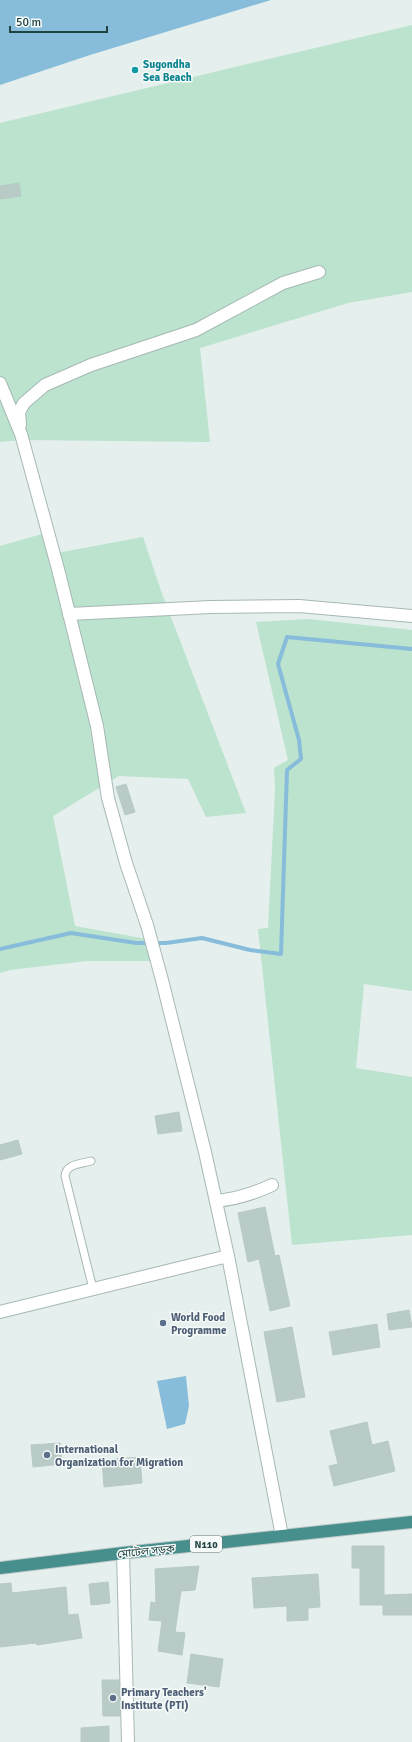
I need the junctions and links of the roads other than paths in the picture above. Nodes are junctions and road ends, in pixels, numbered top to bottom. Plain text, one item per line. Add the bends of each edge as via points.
1 (319, 272) dead end
2 (0, 383) edge
3 (20, 434) junction
4 (69, 614) junction
5 (412, 616) edge
6 (91, 1162) dead end
7 (272, 1185) dead end
8 (216, 1201) junction
9 (228, 1256) junction
10 (93, 1289) junction
11 (0, 1312) edge
12 (412, 1522) edge
13 (282, 1536) junction
14 (123, 1553) junction
15 (0, 1568) edge
16 (128, 1742) edge

1 - 3 street via 283,282 196,330 91,365 45,385 24,403 19,412
2 - 3 street
3 - 4 street
4 - 5 street via 211,607 299,606
4 - 8 street via 97,726 108,798 162,980
6 - 10 lane via 68,1167 65,1176
7 - 8 street via 252,1194
8 - 9 street
9 - 10 street
9 - 13 street
10 - 11 street
12 - 13 highway, মোটেল সড়ক / N110
13 - 14 highway, মোটেল সড়ক / N110
14 - 15 highway, মোটেল সড়ক / N110
14 - 16 street

